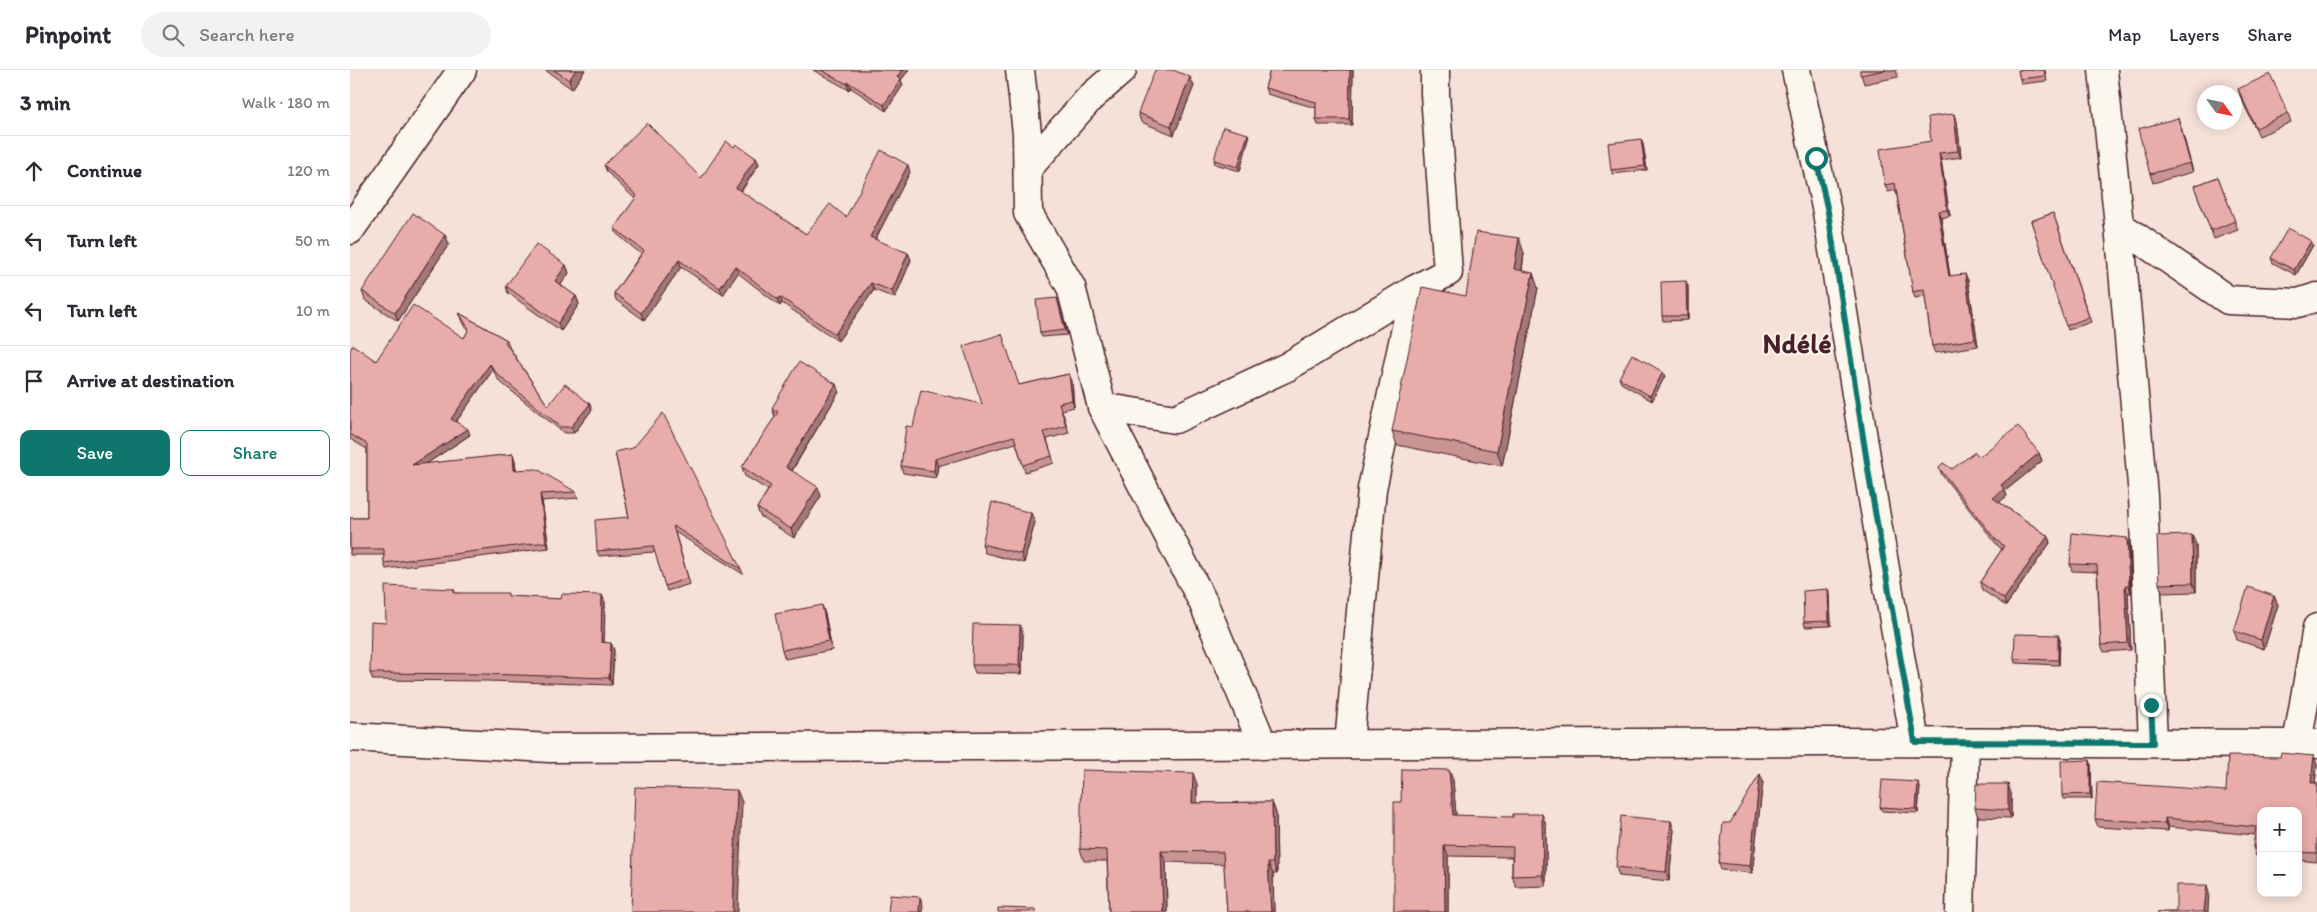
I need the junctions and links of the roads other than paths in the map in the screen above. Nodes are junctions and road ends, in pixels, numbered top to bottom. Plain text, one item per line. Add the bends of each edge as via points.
1 (462, 70) edge
2 (1020, 70) edge
3 (1122, 70) edge
4 (1435, 70) edge
5 (1796, 70) edge
6 (2103, 70) edge
7 (1028, 168) junction
8 (2119, 225) junction
9 (350, 230) edge
10 (1414, 290) junction
11 (2317, 297) edge
12 (1102, 407) junction
13 (2317, 628) edge
14 (350, 737) edge
15 (1915, 742) junction
16 (1965, 743) junction
17 (2153, 743) junction
18 (1348, 744) junction
19 (2307, 744) edge
20 (1263, 745) junction
21 (1960, 912) edge

1 - 9 street
2 - 7 street via 1028,133
3 - 7 street via 1090,98
4 - 10 street via 1448,272
5 - 15 street via 1828,212
6 - 8 street
7 - 12 street via 1028,214 1070,287
8 - 11 street via 2228,300 2298,303
8 - 17 street via 2143,496
10 - 12 street via 1287,367 1175,419
10 - 18 street via 1372,489
12 - 20 street via 1203,602
13 - 19 street
14 - 20 street via 550,748
15 - 16 street
15 - 18 street
16 - 17 street
16 - 21 street
17 - 19 street
18 - 20 street

